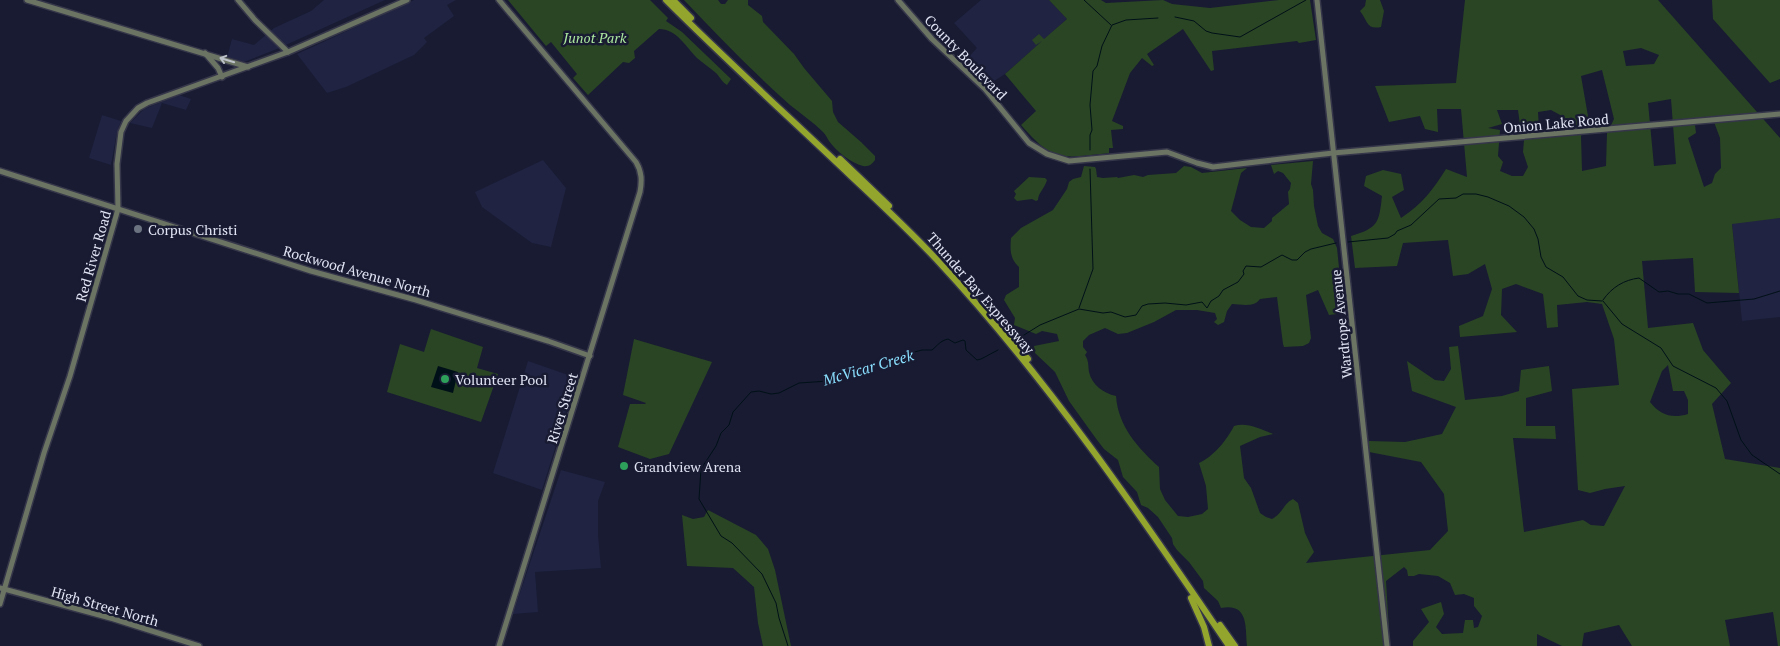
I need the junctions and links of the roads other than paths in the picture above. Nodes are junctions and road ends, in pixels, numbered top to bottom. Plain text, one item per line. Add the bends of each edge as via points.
1 (27, 0) edge
2 (238, 0) edge
3 (407, 0) edge
4 (500, 0) edge
5 (666, 0) edge
6 (672, 0) edge
7 (898, 0) edge
8 (1317, 0) edge
9 (288, 52) junction
10 (205, 53) junction
11 (249, 67) junction
12 (222, 77) junction
13 (1780, 114) edge
14 (1333, 153) junction
15 (0, 171) edge
16 (118, 209) junction
17 (590, 356) junction
18 (1176, 569) junction
19 (2, 588) edge
20 (0, 604) edge
21 (199, 646) edge
22 (499, 646) edge
23 (1209, 646) edge
24 (1229, 646) edge
25 (1235, 646) edge
26 (1387, 646) edge

1 - 10 main road
2 - 9 main road
3 - 9 main road, Red River Road
4 - 17 main road, River Street via 636,162 641,175 640,192
5 - 18 highway, Thunder Bay Expressway via 904,227 957,282 1043,383
6 - 25 highway, Thunder Bay Expressway via 906,223 986,308 1046,380
7 - 14 main road, County Boulevard via 932,40 985,89 1029,143 1053,157 1069,161 1167,152 1212,167
8 - 14 main road, Wardrope Avenue
9 - 11 main road, Red River Road
11 -> 10 main road
10 - 12 main road
11 - 12 main road, Red River Road
12 - 16 main road, Red River Road via 147,103 126,121 118,149
13 - 14 main road, Onion Lake Road
14 - 26 main road, Wardrope Avenue
15 - 16 main road, Rockwood Avenue North
16 - 17 main road, Rockwood Avenue North
16 - 19 main road, Red River Road via 70,376
17 - 22 main road, River Street
18 - 23 highway via 1200,614
18 - 24 highway, Thunder Bay Expressway
19 - 20 main road, Red River Road
19 - 21 main road, High Street North

